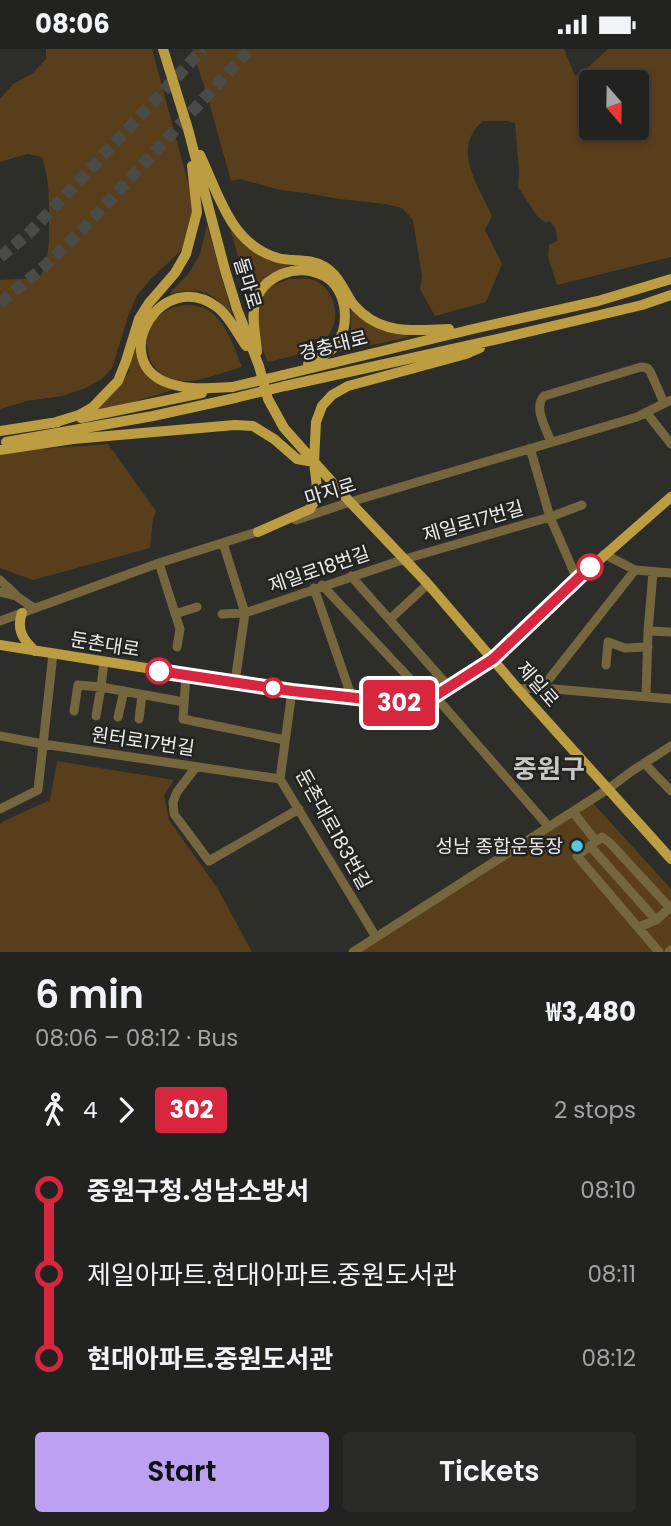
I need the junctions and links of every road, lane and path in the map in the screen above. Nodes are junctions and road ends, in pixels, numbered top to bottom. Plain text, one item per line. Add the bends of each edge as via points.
1 (163, 49) edge
2 (188, 129) junction
3 (671, 279) edge
4 (671, 295) edge
5 (473, 329) junction
6 (498, 339) junction
7 (259, 366) junction
8 (284, 381) junction
9 (234, 393) junction
10 (668, 402) edge
11 (646, 412) junction
12 (53, 423) junction
13 (0, 431) edge
14 (551, 442) junction
15 (0, 443) edge
16 (671, 444) edge
17 (530, 448) junction
18 (0, 450) edge
19 (314, 461) junction
20 (671, 497) edge
21 (350, 502) junction
22 (582, 505) dead end
23 (550, 517) junction
24 (258, 532) junction
25 (223, 543) junction
26 (604, 554) junction
27 (405, 559) junction
28 (159, 563) junction
29 (635, 571) junction
30 (653, 572) junction
31 (671, 573) edge
32 (351, 576) junction
33 (577, 579) junction
34 (0, 580) edge
35 (428, 584) junction
36 (318, 587) junction
37 (0, 592) edge
38 (16, 596) junction
39 (197, 607) dead end
40 (34, 608) junction
41 (22, 613) junction
42 (245, 613) junction
43 (175, 614) junction
44 (222, 614) dead end
45 (390, 619) junction
46 (0, 621) edge
47 (648, 631) junction
48 (671, 632) edge
49 (0, 645) edge
50 (177, 647) dead end
51 (648, 647) junction
52 (35, 651) junction
53 (53, 654) junction
54 (493, 659) junction
55 (104, 662) junction
56 (607, 665) dead end
57 (186, 675) junction
58 (235, 683) junction
59 (449, 687) junction
60 (101, 688) junction
61 (542, 688) junction
62 (518, 689) junction
63 (124, 691) junction
64 (292, 691) junction
65 (142, 695) junction
66 (435, 696) junction
67 (646, 697) junction
68 (352, 698) junction
69 (671, 699) edge
70 (184, 702) junction
71 (74, 711) dead end
72 (96, 716) dead end
73 (118, 717) dead end
74 (139, 719) dead end
75 (0, 736) edge
76 (285, 740) junction
77 (43, 744) junction
78 (671, 746) edge
79 (644, 763) junction
80 (196, 767) junction
81 (281, 779) junction
82 (608, 789) junction
83 (671, 791) edge
84 (0, 809) edge
85 (299, 809) junction
86 (573, 812) junction
87 (549, 827) junction
88 (593, 844) junction
89 (671, 859) edge
90 (656, 921) junction
91 (639, 927) junction
92 (376, 937) junction
93 (353, 952) edge
94 (659, 952) edge

1 - 2 main road, 돌마로
2 - 5 main road via 229,218 248,243 265,254 325,267 343,285 352,304 388,328
2 - 7 main road, 돌마로 via 225,270
2 - 12 main road via 197,212 186,254 139,319 118,381 93,407
3 - 5 main road, 경충대로
4 - 6 main road, 경충대로
5 - 8 main road, 경충대로
6 - 8 main road, 경충대로
6 - 19 main road via 466,354 348,386 332,395 316,422
7 - 8 main road via 254,319 263,287 289,272 323,275 337,287 343,302 344,332 335,347
7 - 9 main road via 218,307 200,298 182,297 150,316 142,335 141,355 149,369 162,380
7 - 19 main road, 돌마로 via 268,399 284,428
8 - 9 main road, 경충대로, bridge
9 - 12 main road, 경충대로
9 - 15 main road, 경충대로 via 153,416
10 - 11 street, 마지로
10 - 14 street via 650,371 641,367 544,396 539,411
11 - 14 street, 마지로
11 - 16 street
12 - 13 main road, 경충대로
14 - 17 street, 마지로
17 - 21 street, 마지로
17 - 23 street
18 - 19 main road via 235,425 253,426 297,459
19 - 21 main road, 돌마로
19 - 24 main road via 317,488 310,509
20 - 26 main road, 둔촌대로
21 - 24 street, 마지로
21 - 27 main road, 제일로
22 - 23 street, 제일로17번길
23 - 27 street, 제일로17번길
23 - 33 street
24 - 25 street, 마지로
25 - 28 street, 마지로
25 - 42 street
26 - 29 street
26 - 33 main road, 둔촌대로
27 - 32 street, 제일로18번길
27 - 35 main road, 제일로
28 - 40 street, 마지로
28 - 43 street
29 - 30 street
29 - 61 street
30 - 31 street
30 - 47 street
32 - 36 street, 제일로18번길
32 - 45 street
33 - 54 main road, 둔촌대로
34 - 38 street
35 - 45 street
35 - 54 main road, 제일로
36 - 42 street, 제일로18번길
36 - 66 street via 412,681
36 - 68 street
37 - 38 street
38 - 40 street
39 - 43 street
40 - 41 street, 마지로
41 - 46 street, 마지로
41 - 52 main road via 21,632
42 - 44 street, 제일로18번길
42 - 58 street
43 - 50 street via 180,629
45 - 59 street
47 - 48 street
47 - 51 street
49 - 52 main road, 둔촌대로
51 - 56 street via 625,648 608,642
51 - 67 street
52 - 53 main road, 둔촌대로
53 - 55 main road, 둔촌대로
53 - 77 street
54 - 59 main road, 둔촌대로
54 - 62 main road, 제일로
55 - 57 main road, 둔촌대로
55 - 60 street
57 - 58 main road, 둔촌대로
57 - 70 street
58 - 64 main road, 둔촌대로
59 - 66 main road, 둔촌대로
60 - 63 street
60 - 71 street via 78,685
60 - 72 street
61 - 62 street
61 - 67 street
62 - 82 main road, 제일로
63 - 65 street
63 - 73 street
64 - 68 main road, 둔촌대로
64 - 76 street, 둔촌대로183번길
65 - 70 street
65 - 74 street
66 - 68 main road, 둔촌대로 via 421,705
66 - 87 street
67 - 69 street
70 - 76 street via 183,719
75 - 77 street, 원터로17번길
76 - 81 street, 둔촌대로183번길
77 - 80 street, 원터로17번길
77 - 84 street via 38,790
78 - 79 street
79 - 82 street
79 - 83 street
80 - 81 street, 원터로17번길
80 - 85 street via 177,792 174,814 209,861
81 - 85 street, 둔촌대로183번길
82 - 86 street
82 - 89 main road, 제일로
85 - 92 street, 둔촌대로183번길
86 - 87 street
86 - 88 street
87 - 92 street
88 - 90 street
88 - 90 street via 602,837 610,843 670,908
88 - 91 street via 577,856
90 - 91 street
91 - 94 street
92 - 93 street

